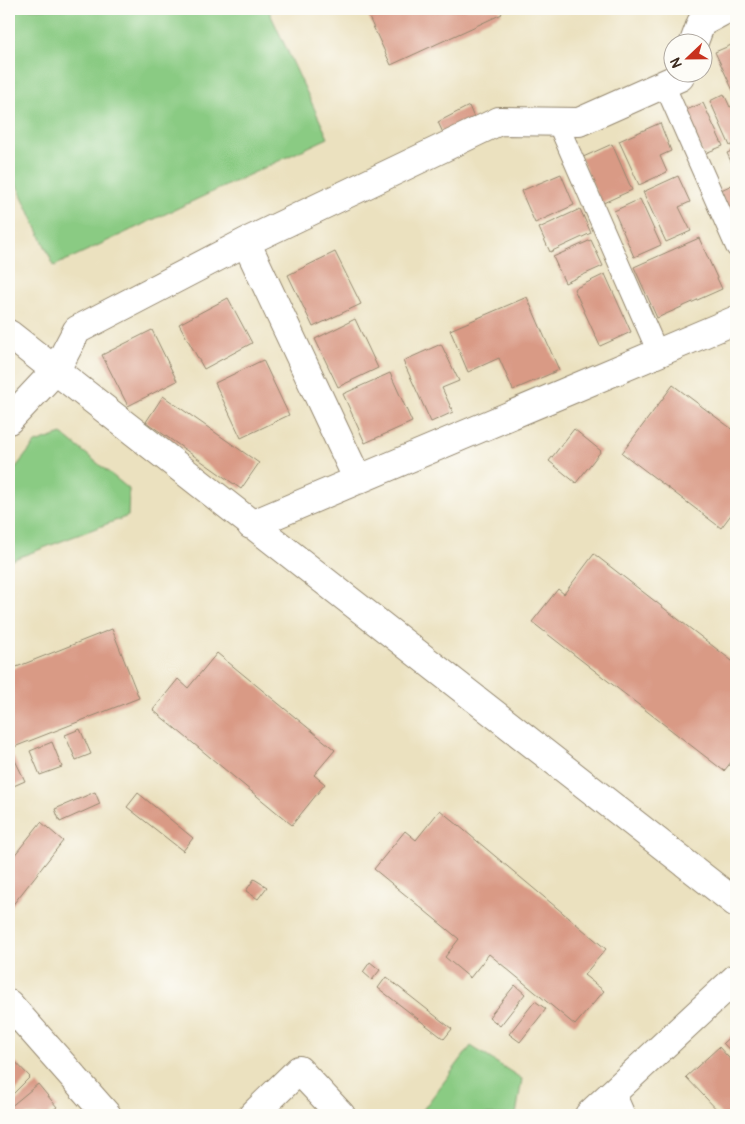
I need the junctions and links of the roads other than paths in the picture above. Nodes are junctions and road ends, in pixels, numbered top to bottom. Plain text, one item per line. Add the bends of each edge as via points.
1 (727, 9) edge
2 (698, 32) edge
3 (664, 82) edge
4 (674, 82) edge
5 (556, 122) junction
6 (246, 242) junction
7 (736, 247) edge
8 (736, 320) edge
9 (9, 334) edge
10 (658, 353) junction
11 (56, 370) junction
12 (9, 420) edge
13 (358, 480) junction
14 (251, 525) junction
15 (736, 903) edge
16 (736, 978) edge
17 (9, 1004) edge
18 (614, 1090) junction
19 (107, 1115) edge
20 (254, 1115) edge
21 (340, 1115) edge
22 (589, 1115) edge
23 (626, 1115) edge

1 - 2 street via 702,23
3 - 5 street via 579,122
4 - 7 lane
5 - 6 street via 499,121
5 - 10 lane
6 - 11 street via 77,330
6 - 13 street
8 - 10 street
9 - 11 street
10 - 13 street
11 - 12 street
11 - 14 street
13 - 14 street
14 - 15 street
16 - 18 street
17 - 19 street
18 - 22 street
18 - 23 lane
20 - 21 street via 299,1070

